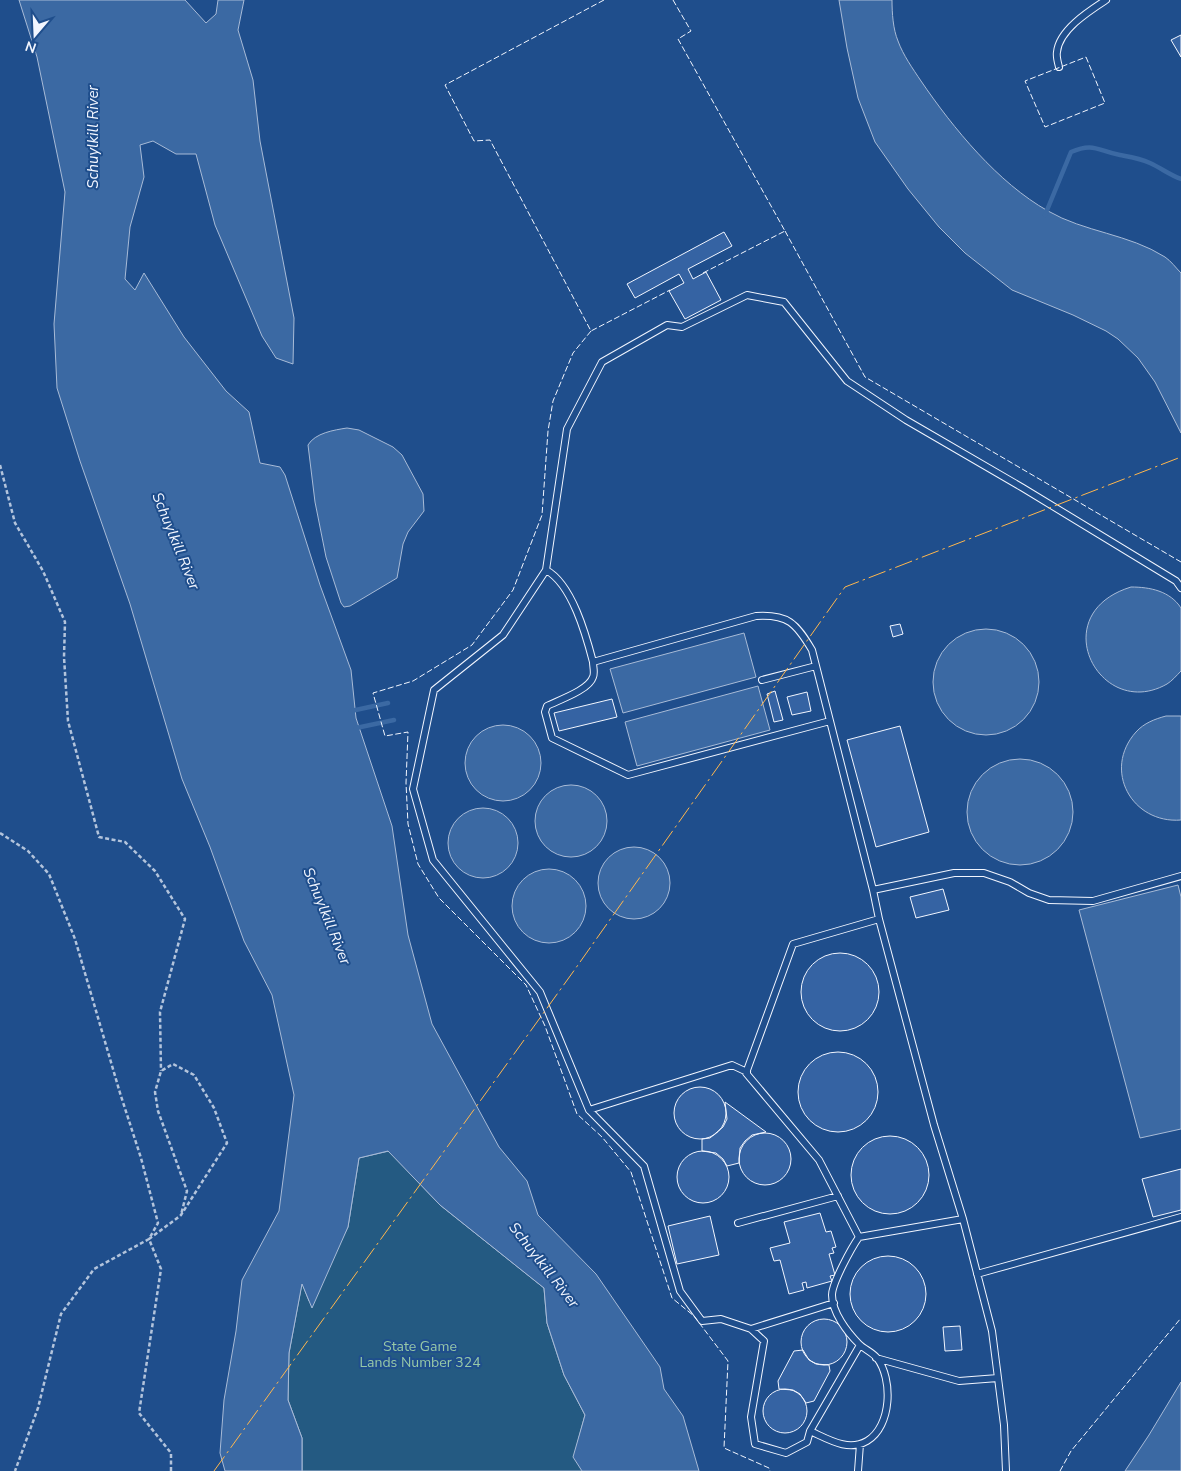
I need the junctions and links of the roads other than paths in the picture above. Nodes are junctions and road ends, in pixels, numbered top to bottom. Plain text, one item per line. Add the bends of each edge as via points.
1 (1106, 0) edge
2 (1059, 67) dead end
3 (546, 570) junction
4 (1181, 588) edge
5 (593, 662) junction
6 (816, 666) junction
7 (762, 680) dead end
8 (830, 721) junction
9 (1181, 876) edge
10 (873, 890) junction
11 (879, 920) junction
12 (747, 1072) junction
13 (589, 1110) junction
14 (838, 1196) junction
15 (1181, 1217) edge
16 (963, 1218) junction
17 (738, 1223) dead end
18 (859, 1236) junction
19 (977, 1274) junction
20 (834, 1303) junction
21 (751, 1329) junction
22 (860, 1345) junction
23 (876, 1358) junction
24 (998, 1378) junction
25 (810, 1431) junction
26 (860, 1444) junction
27 (858, 1471) edge
28 (1006, 1471) edge

1 - 2 lane via 1065,34 1056,52
3 - 4 lane via 567,429 602,362 667,325 682,327 747,295 784,302 847,381 906,420 1176,581
3 - 5 lane via 555,575 574,604 585,629
3 - 13 lane via 503,635 434,690 413,789 433,860 540,992
5 - 6 lane via 756,616 774,615 790,621 803,633
5 - 8 lane via 593,679 588,686 547,706 545,712 552,738 628,775
6 - 7 lane
6 - 8 lane
8 - 10 lane
9 - 10 lane via 1093,901 1049,900 984,873 954,873
10 - 11 lane
11 - 12 lane via 793,944
11 - 16 lane via 934,1125
12 - 13 lane via 732,1065
12 - 14 lane via 819,1160
13 - 21 lane via 644,1166 680,1290 702,1321 721,1319
14 - 17 lane
14 - 18 lane
15 - 19 lane
16 - 18 lane
16 - 19 lane
18 - 20 lane via 837,1280 832,1294
19 - 24 lane via 992,1331
20 - 21 lane
20 - 22 lane via 847,1330
21 - 25 lane via 764,1341 751,1417 755,1444 786,1453 807,1442
22 - 23 lane
22 - 25 lane
23 - 24 lane via 959,1381
23 - 26 lane via 883,1369 888,1406 876,1433
24 - 28 lane
25 - 26 lane via 846,1446
26 - 27 lane

